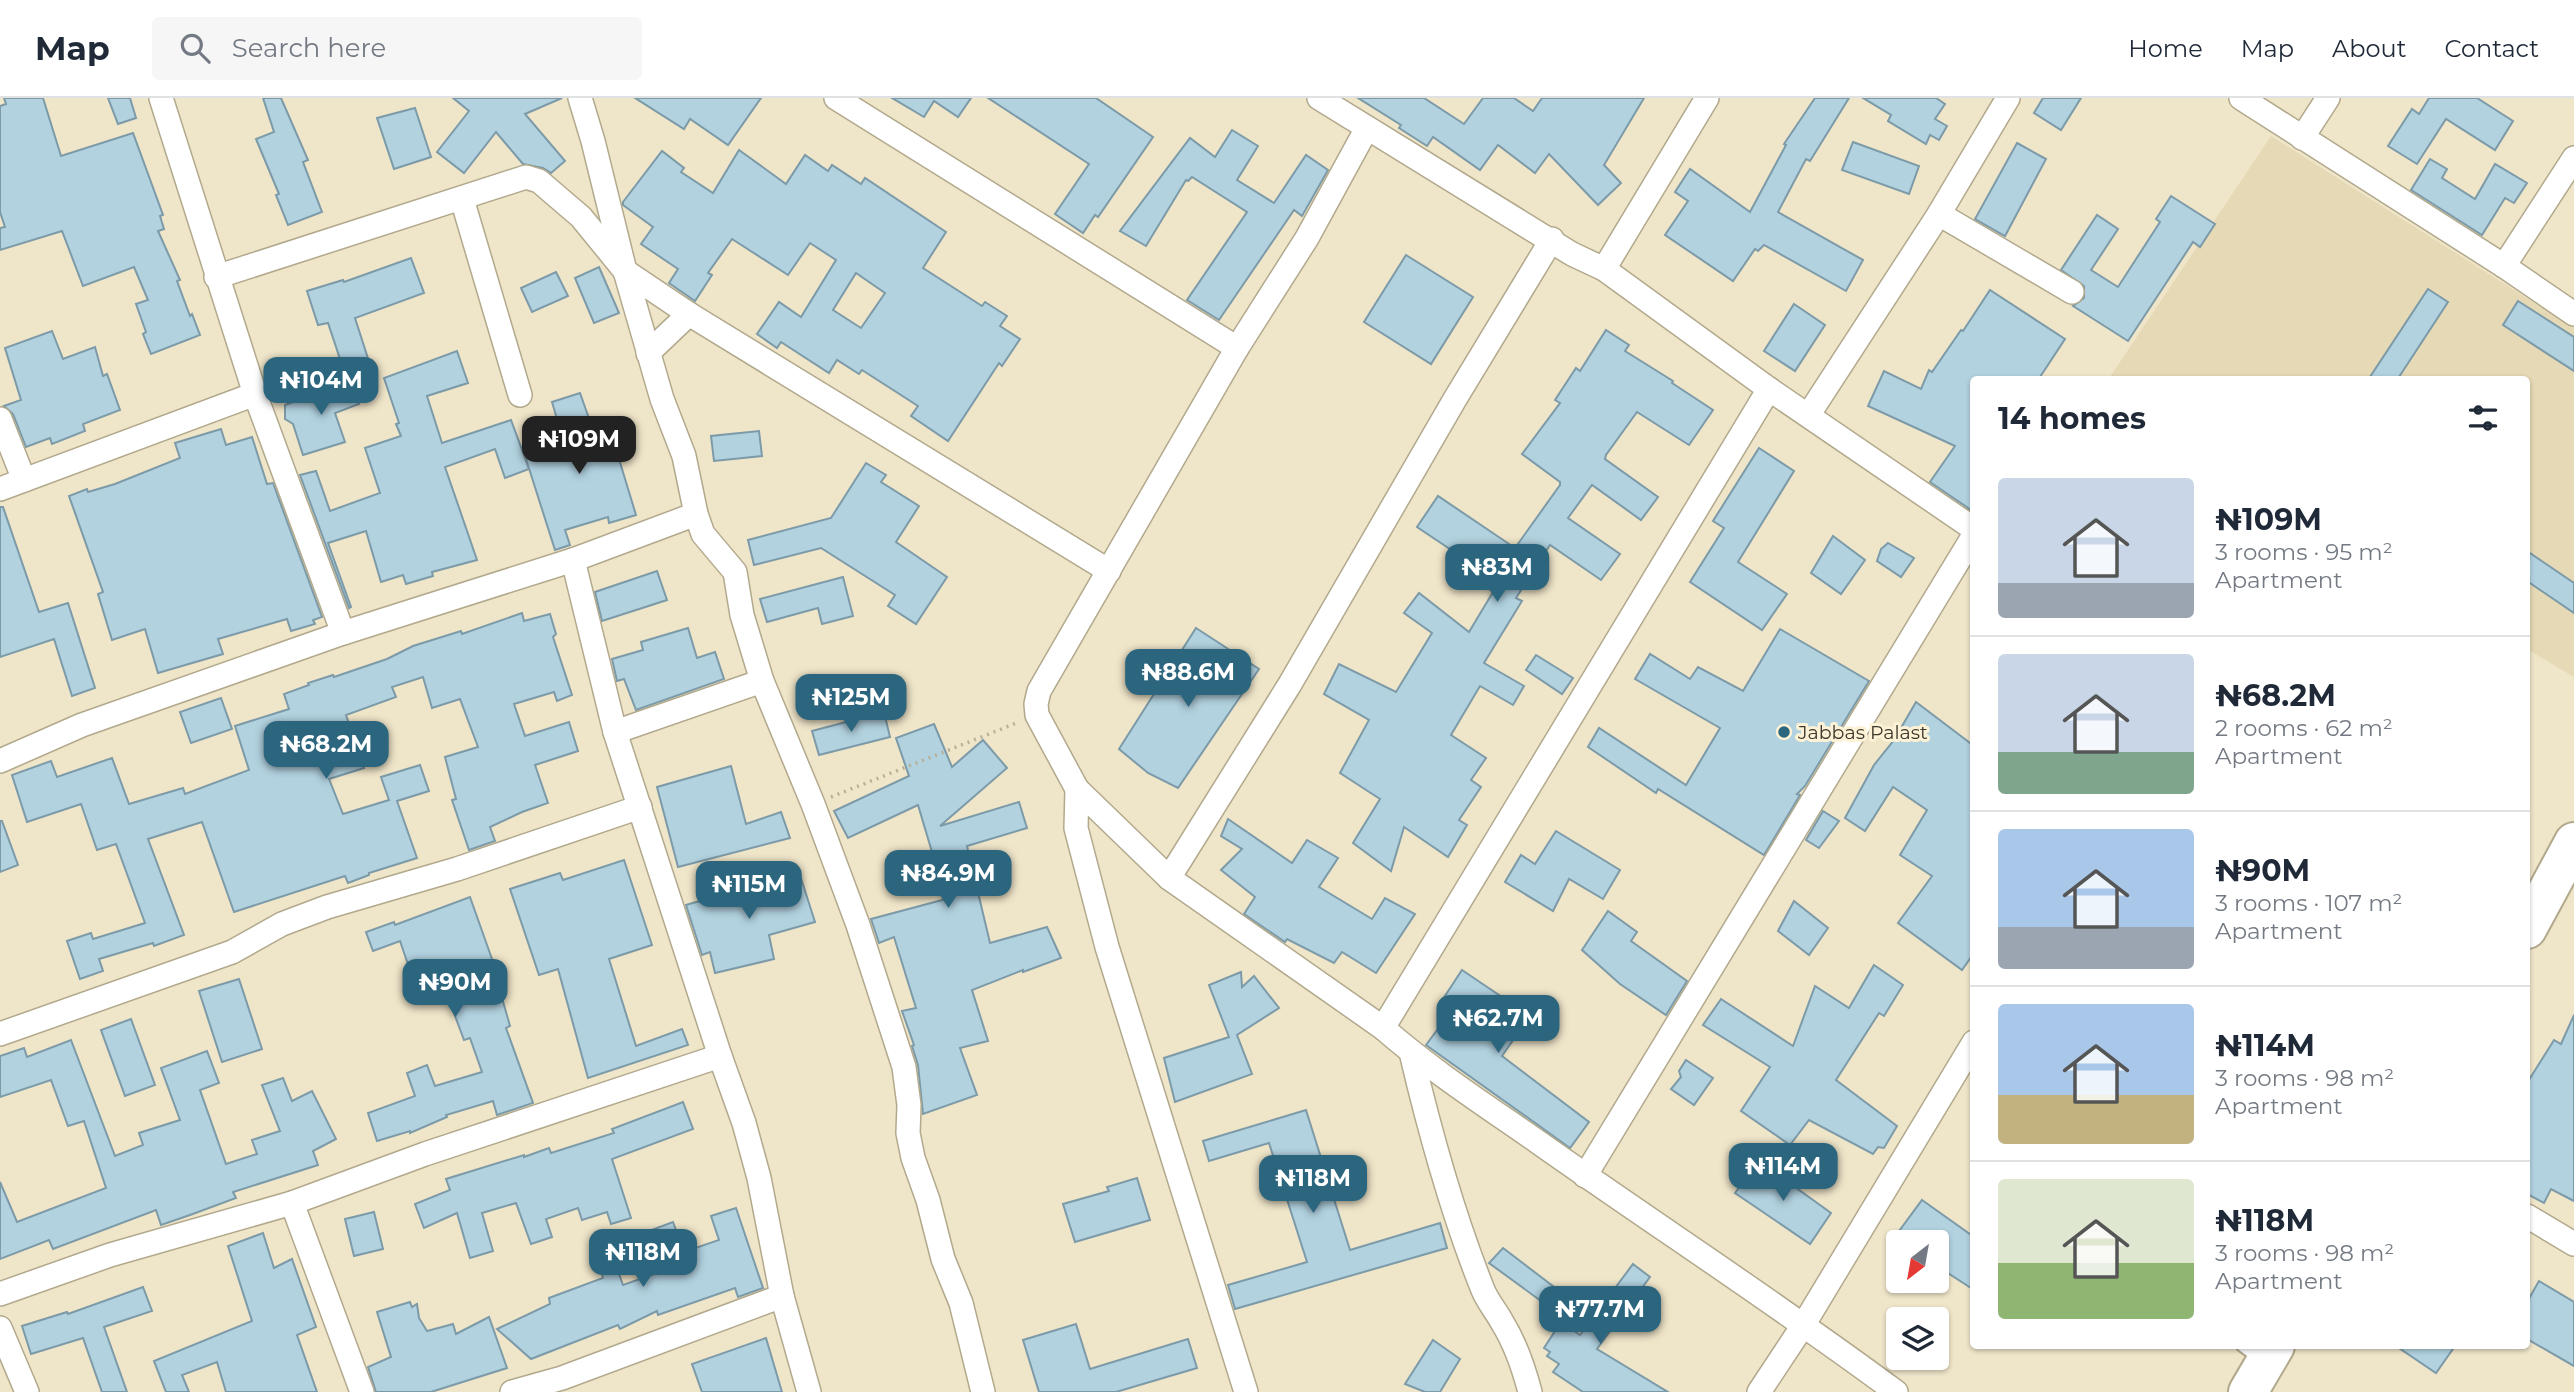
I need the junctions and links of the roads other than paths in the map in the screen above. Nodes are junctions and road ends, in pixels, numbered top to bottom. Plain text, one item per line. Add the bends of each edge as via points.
1 (160, 98) edge
2 (580, 98) edge
3 (836, 98) edge
4 (1319, 98) edge
5 (1707, 98) edge
6 (2008, 98) edge
7 (2241, 98) edge
8 (2328, 98) edge
9 (1367, 128) junction
10 (2302, 138) junction
11 (2574, 158) edge
12 (462, 199) junction
13 (1939, 214) junction
14 (1552, 239) junction
15 (2504, 266) junction
16 (1604, 269) junction
17 (625, 271) junction
18 (216, 277) junction
19 (2072, 292) dead end
20 (689, 314) junction
21 (2574, 314) edge
22 (1237, 348) junction
23 (648, 353) junction
24 (1769, 389) junction
25 (255, 394) junction
26 (520, 396) dead end
27 (1809, 414) junction
28 (0, 419) edge
29 (24, 480) junction
30 (0, 489) edge
31 (696, 514) junction
32 (1970, 525) edge
33 (1970, 543) edge
34 (573, 560) junction
35 (1109, 571) junction
36 (343, 633) junction
37 (762, 681) junction
38 (615, 732) junction
39 (0, 761) edge
40 (1077, 789) junction
41 (640, 807) junction
42 (2574, 842) edge
43 (1169, 878) junction
44 (2530, 923) edge
45 (1383, 1028) junction
46 (0, 1034) edge
47 (1970, 1049) edge
48 (1411, 1052) junction
49 (720, 1056) junction
50 (1585, 1176) junction
51 (292, 1203) junction
52 (2530, 1218) edge
53 (2574, 1244) edge
54 (0, 1294) edge
55 (782, 1296) junction
56 (1804, 1324) junction
57 (0, 1328) edge
58 (27, 1392) edge
59 (362, 1392) edge
60 (512, 1392) edge
61 (809, 1392) edge
62 (983, 1392) edge
63 (1246, 1392) edge
64 (1530, 1392) edge
65 (1759, 1392) edge
66 (1896, 1392) edge

1 - 18 street
2 - 17 street
3 - 22 street
4 - 9 street
5 - 16 street
6 - 13 street
7 - 10 street
8 - 10 street
9 - 14 street
9 - 22 street via 1307,238
10 - 15 street
11 - 15 street
12 - 17 street via 526,177 539,181 581,217
12 - 18 street
12 - 26 street
13 - 19 street
13 - 27 street
14 - 16 street
14 - 43 street via 1290,684
15 - 21 street
16 - 24 street
17 - 20 street
17 - 23 street
18 - 25 street
20 - 23 street
20 - 35 street
22 - 35 street
23 - 31 street via 684,456
24 - 27 street
24 - 45 street
25 - 29 street
25 - 36 street
27 - 32 street
28 - 29 street
29 - 30 street
31 - 34 street
31 - 37 street via 703,534 735,572 742,615
33 - 50 street
34 - 36 street
34 - 38 street
35 - 40 street via 1039,691 1036,704 1037,715
36 - 39 street via 82,726
37 - 38 street
37 - 62 street via 858,925 904,1068 913,1158 961,1303
38 - 41 street
40 - 43 street
40 - 63 street via 1076,828 1107,947
41 - 46 street via 327,907 282,924 232,952
41 - 49 street
42 - 44 highway
43 - 45 street
45 - 48 street
47 - 56 street
48 - 50 street
48 - 64 street via 1429,1130 1469,1255 1487,1300 1515,1347
49 - 51 street
49 - 55 street via 753,1156
50 - 56 street
51 - 54 street via 110,1255
51 - 59 street
52 - 53 street
55 - 60 street via 562,1378
55 - 61 street
56 - 65 street
56 - 66 street
57 - 58 street

